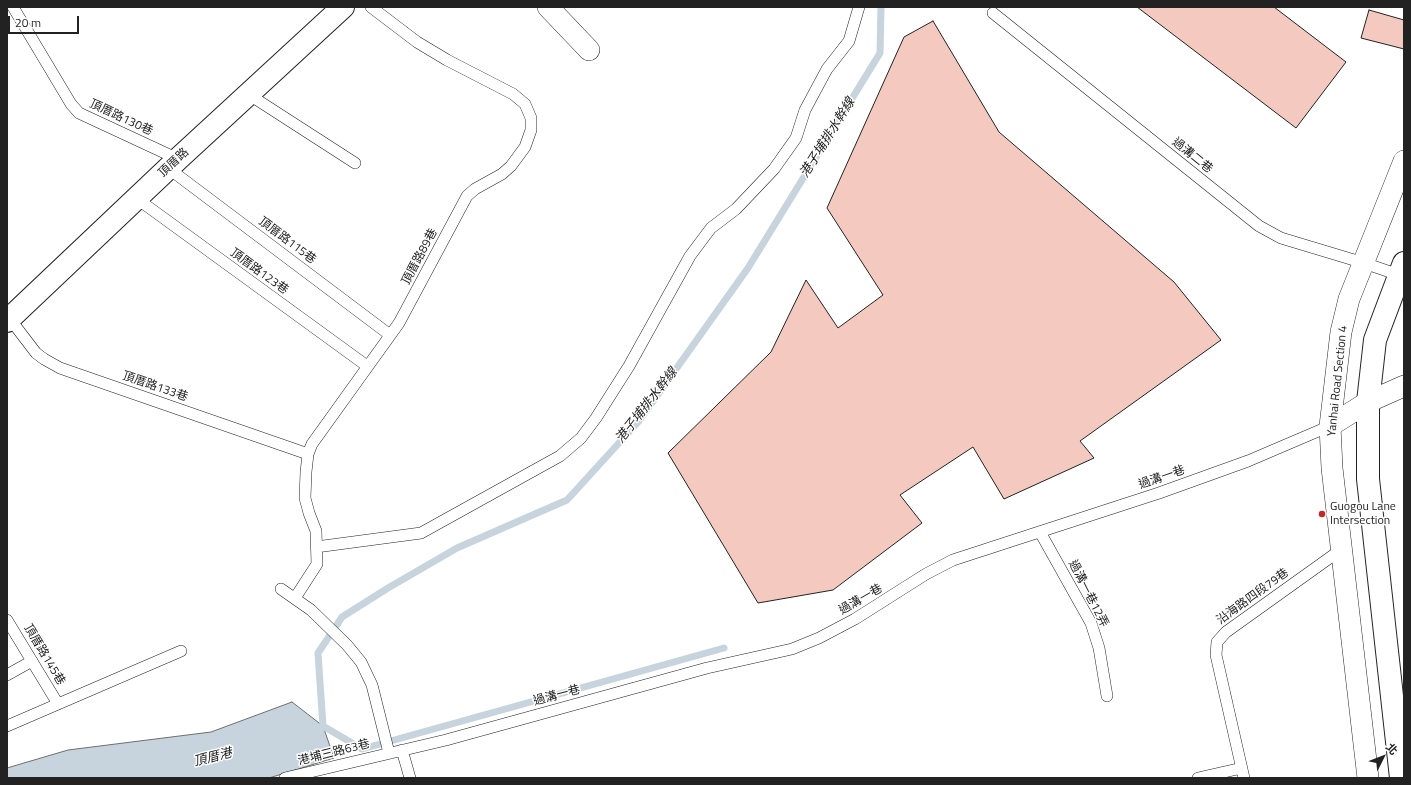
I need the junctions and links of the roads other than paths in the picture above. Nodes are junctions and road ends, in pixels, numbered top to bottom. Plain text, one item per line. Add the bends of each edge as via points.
1 (13, 7) edge
2 (343, 7) edge
3 (371, 7) edge
4 (548, 7) edge
5 (859, 7) edge
6 (993, 13) dead end
7 (589, 50) dead end
8 (248, 94) junction
9 (1404, 161) edge
10 (354, 163) dead end
11 (173, 164) junction
12 (136, 198) junction
13 (1364, 263) junction
14 (1402, 269) edge
15 (8, 320) edge
16 (390, 335) junction
17 (367, 366) junction
18 (1404, 386) edge
19 (1368, 402) junction
20 (1330, 426) junction
21 (308, 454) junction
22 (1040, 532) junction
23 (316, 547) junction
24 (1342, 549) junction
25 (281, 589) dead end
26 (295, 598) junction
27 (7, 620) edge
28 (181, 651) dead end
29 (32, 661) junction
30 (7, 675) edge
31 (1107, 696) dead end
32 (58, 704) junction
33 (7, 726) edge
34 (388, 748) junction
35 (402, 750) junction
36 (1243, 773) edge
37 (285, 778) edge
38 (410, 778) edge
39 (1198, 778) edge
40 (1368, 778) edge
41 (1401, 778) edge

1 - 11 lane, 頂厝路130巷 via 71,104 79,113
2 - 8 main road, 頂厝路
3 - 16 lane, 頂厝路89巷 via 417,42 513,94 524,104 531,118 531,130 518,157 502,174 467,196 399,324
4 - 7 street
5 - 23 lane via 849,41 828,69 805,110 796,138 774,169 736,209 711,228 690,256 629,366 580,438 560,456 422,533
6 - 13 lane, 過溝二巷 via 1259,226 1281,238
8 - 10 lane
8 - 11 main road, 頂厝路
9 - 13 street, Yanhai Road Section 4
11 - 12 main road, 頂厝路
11 - 16 lane, 頂厝路115巷
12 - 15 main road, 頂厝路
12 - 17 lane, 頂厝路123巷
13 - 14 lane, 過溝二巷
13 - 20 street, Yanhai Road Section 4 via 1349,299 1341,332
14 - 19 main road via 1375,340
15 - 21 lane, 頂厝路133巷 via 36,353 60,368
16 - 17 lane, 頂厝路89巷
17 - 21 lane, 頂厝路89巷 via 312,444
18 - 19 street
19 - 20 street
19 - 41 main road via 1368,479
20 - 22 lane, 過溝一巷 via 1248,461
20 - 24 street, Yanhai Road Section 4 via 1332,468
21 - 23 lane, 頂厝路89巷 via 305,498 316,531
22 - 31 lane, 過溝一巷12弄 via 1091,623 1100,648
22 - 35 lane, 過溝一巷 via 953,560 855,619 792,649 707,668
23 - 26 lane, 頂厝路89巷 via 316,564
24 - 36 lane, 沿海路四段79巷 via 1226,632 1217,642 1216,656
24 - 40 street, Yanhai Road Section 4
25 - 26 lane
26 - 34 lane via 347,644 361,662 372,685
27 - 29 lane, 頂厝路145巷
28 - 32 lane
29 - 30 lane
29 - 32 lane, 頂厝路145巷
32 - 33 lane
34 - 35 lane, 過溝一巷
34 - 37 lane, 港埔三路63巷
35 - 38 lane
36 - 39 lane

